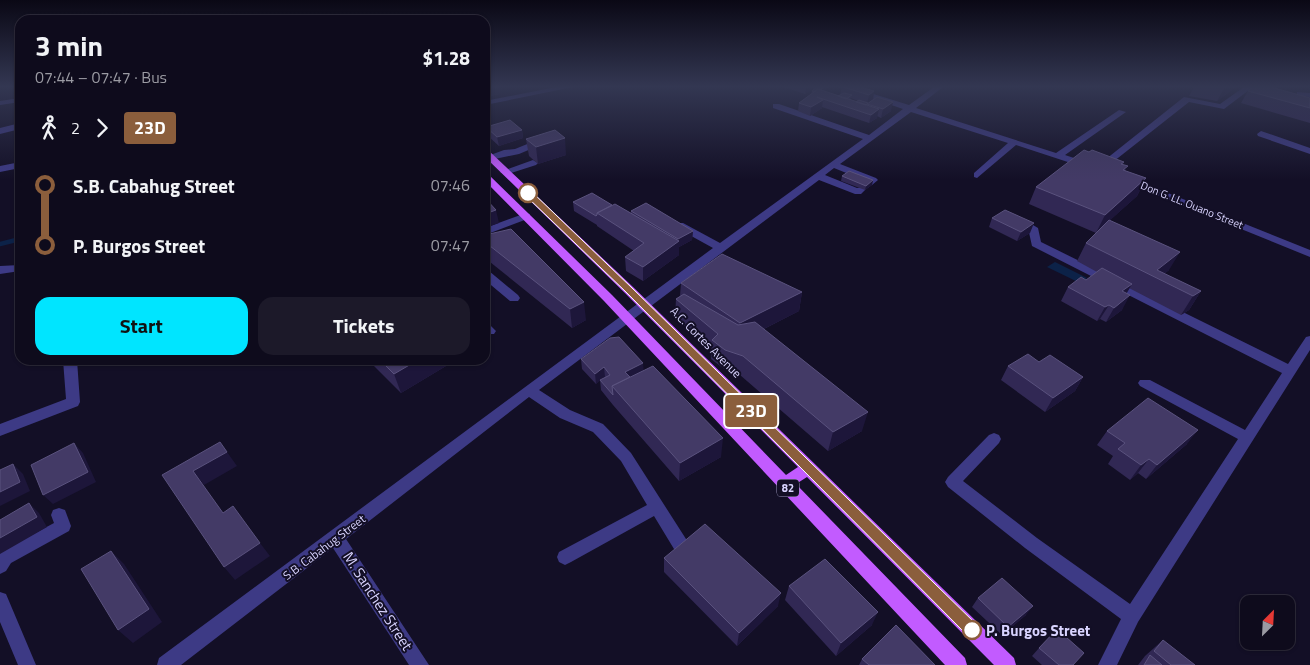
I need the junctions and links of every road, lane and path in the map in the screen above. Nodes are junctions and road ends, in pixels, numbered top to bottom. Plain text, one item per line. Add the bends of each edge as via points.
1 (811, 118) edge
2 (896, 118) edge
3 (946, 118) edge
4 (1113, 118) edge
5 (1166, 118) edge
6 (15, 127) edge
7 (0, 131) edge
8 (1261, 134) dead end
9 (551, 138) edge
10 (870, 138) junction
11 (1014, 142) junction
12 (1310, 151) edge
13 (490, 154) edge
14 (1059, 155) junction
15 (490, 156) edge
16 (533, 163) dead end
17 (834, 165) junction
18 (15, 166) edge
19 (0, 169) edge
20 (505, 172) junction
21 (1108, 172) junction
22 (977, 175) dead end
23 (819, 176) junction
24 (490, 181) edge
25 (538, 202) junction
26 (522, 213) junction
27 (670, 220) edge
28 (1033, 228) edge
29 (490, 229) edge
30 (721, 248) junction
31 (1310, 254) edge
32 (15, 268) edge
33 (0, 270) edge
34 (490, 278) edge
35 (514, 298) dead end
36 (644, 306) junction
37 (626, 317) junction
38 (1310, 340) edge
39 (70, 365) edge
40 (1290, 371) junction
41 (1145, 383) dead end
42 (530, 391) junction
43 (0, 430) edge
44 (1246, 437) junction
45 (994, 440) dead end
46 (810, 468) junction
47 (784, 484) junction
48 (658, 508) junction
49 (59, 515) dead end
50 (336, 538) junction
51 (680, 544) edge
52 (565, 557) dead end
53 (0, 566) edge
54 (0, 600) edge
55 (1132, 616) junction
56 (27, 665) edge
57 (166, 665) edge
58 (420, 665) edge
59 (958, 665) edge
60 (1007, 665) edge
61 (1106, 665) edge

1 - 10 street
2 - 10 street, S.B. Cabahug Street
3 - 11 street, Don G. LL. Ouano Street
4 - 14 street
5 - 21 street
6 - 7 street
8 - 12 street
9 - 13 street via 516,152
10 - 17 street, S.B. Cabahug Street
11 - 14 street, Don G. LL. Ouano Street
11 - 22 street
14 - 21 street, Don G. LL. Ouano Street
15 - 20 main road, A.C. Cortes Avenue / 82
16 - 20 street
17 - 23 street, S.B. Cabahug Street
17 - 23 street via 873,180 858,192
18 - 19 street
20 - 25 main road, A.C. Cortes Avenue / 82
21 - 31 street, Don G. LL. Ouano Street
23 - 30 street, S.B. Cabahug Street
24 - 26 main road, 82
25 - 26 main road
25 - 36 main road, A.C. Cortes Avenue / 82
26 - 29 street
26 - 37 main road, 82
27 - 30 street
28 - 40 street via 1036,244
30 - 36 street, S.B. Cabahug Street
32 - 33 street
34 - 35 street
36 - 37 street, S.B. Cabahug Street
36 - 46 main road, A.C. Cortes Avenue / 82
37 - 42 street, S.B. Cabahug Street
37 - 47 main road, 82
38 - 40 street
39 - 43 street via 72,402
40 - 44 street
41 - 44 street
42 - 48 street via 565,414 598,428 626,457
42 - 50 street, S.B. Cabahug Street
44 - 55 street
45 - 55 street via 953,482
46 - 47 main road
46 - 60 main road, A.C. Cortes Avenue / 82
47 - 59 main road, 82
48 - 51 street
48 - 52 street
49 - 53 street via 63,526 5,558
50 - 57 street, S.B. Cabahug Street
50 - 58 street, M. Sanchez Street
54 - 56 street
55 - 61 street

